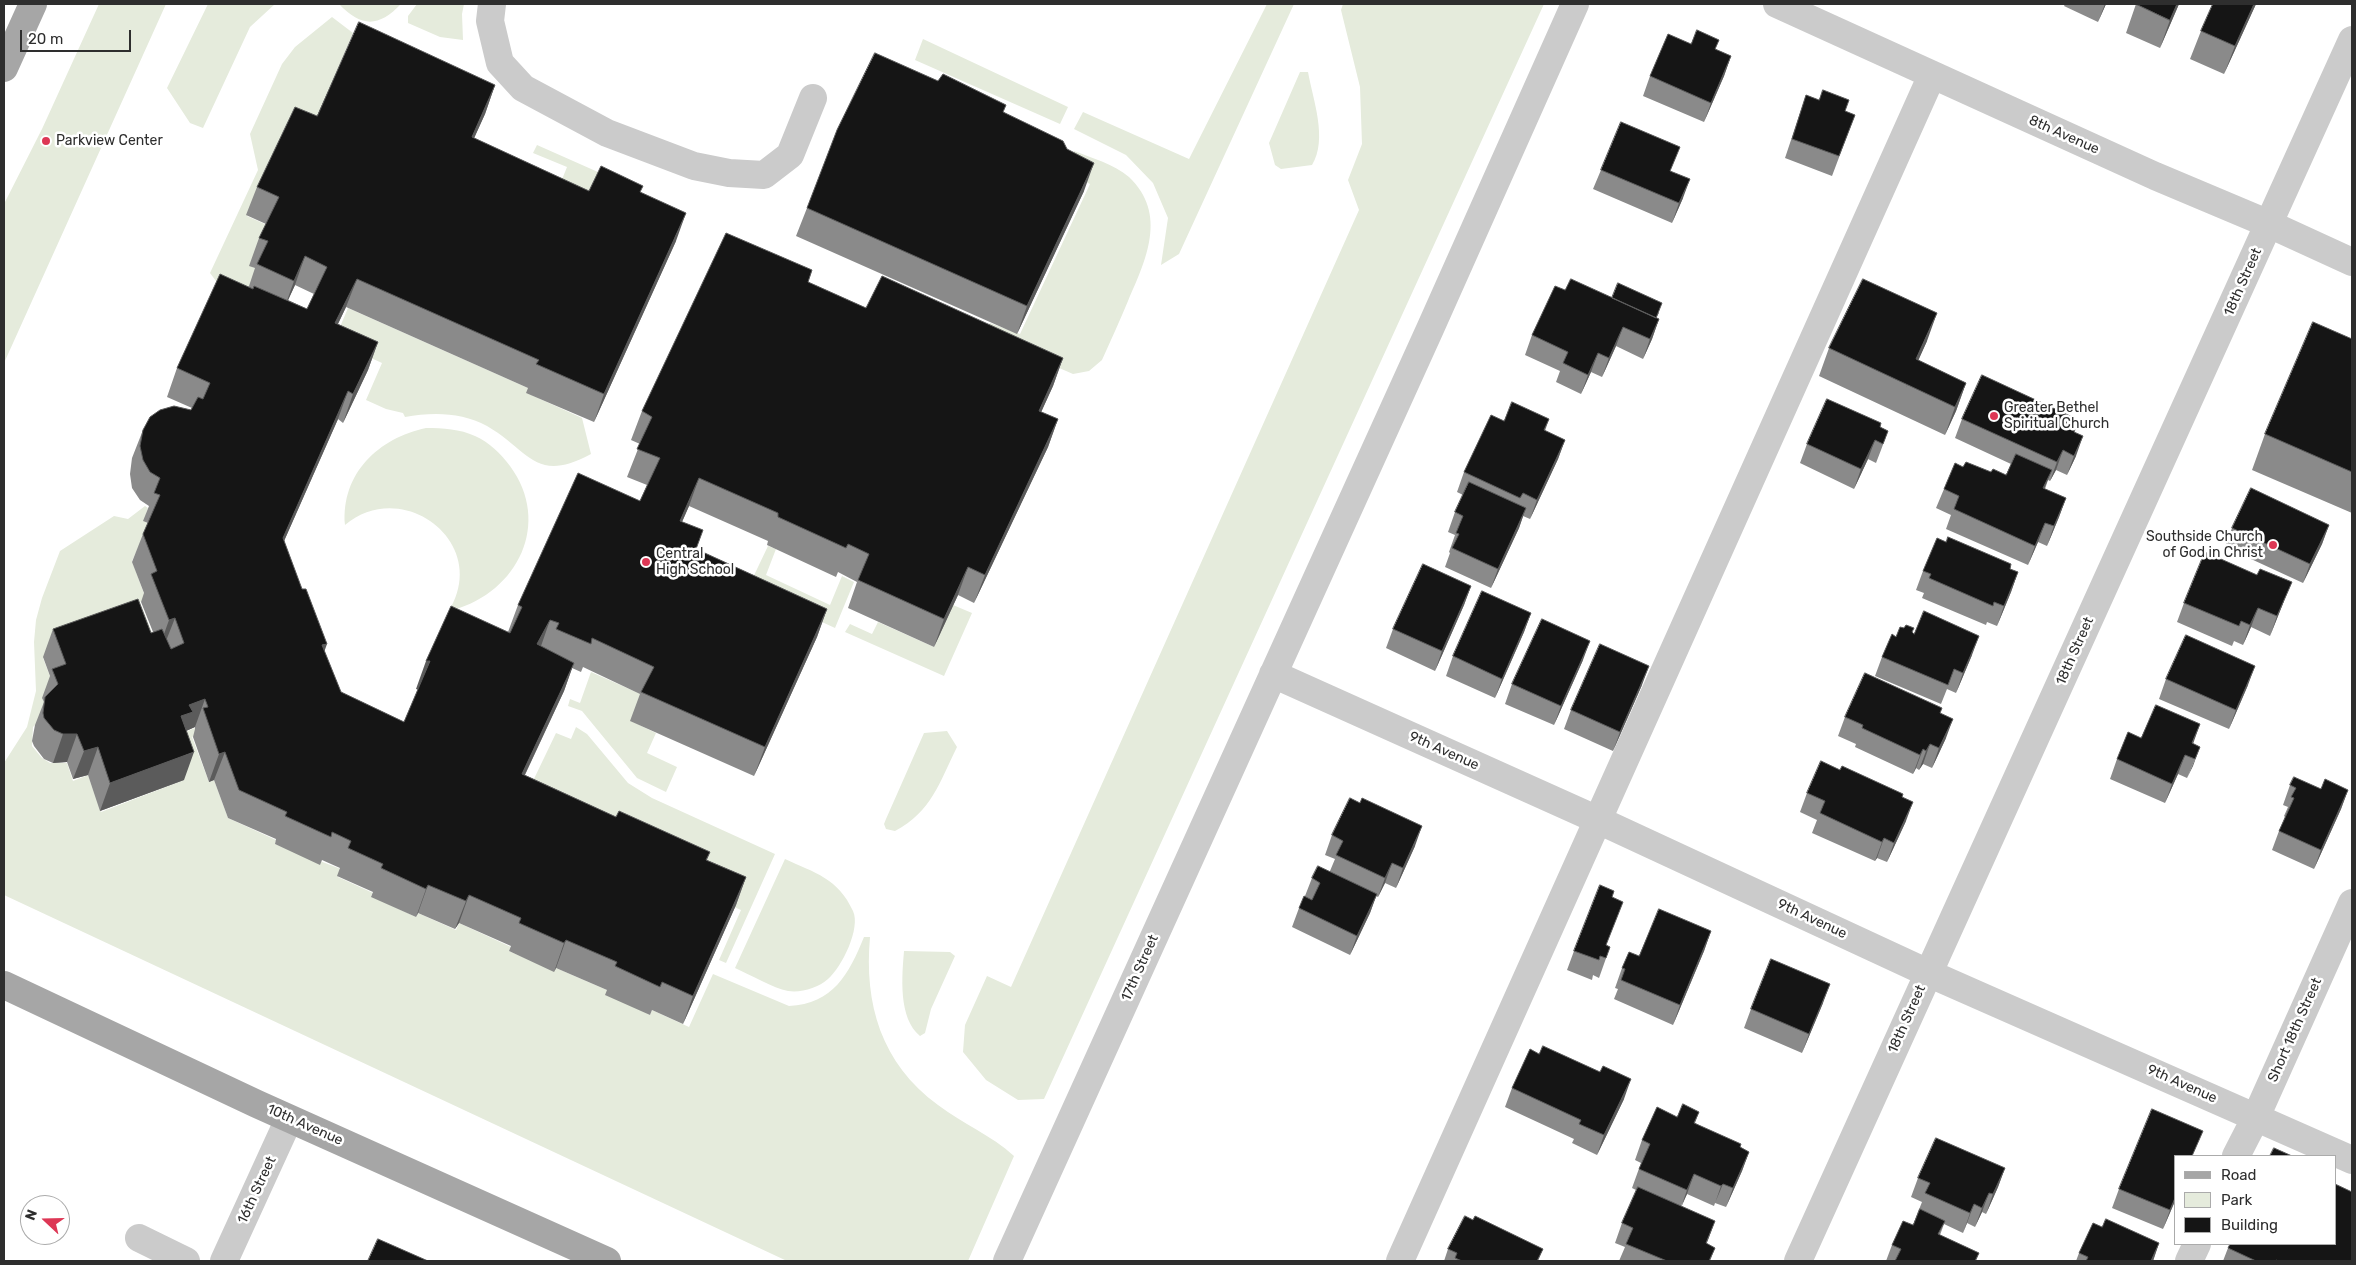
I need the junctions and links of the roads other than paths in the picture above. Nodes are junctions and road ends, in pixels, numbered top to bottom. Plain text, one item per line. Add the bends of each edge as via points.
1 (33, 4) edge
2 (492, 4) edge
3 (1575, 4) edge
4 (1777, 4) edge
5 (2352, 40) edge
6 (4, 68) edge
7 (1932, 75) junction
8 (813, 98) dead end
9 (2269, 224) junction
10 (2352, 262) edge
11 (1273, 674) junction
12 (1598, 820) junction
13 (2352, 903) edge
14 (1928, 973) junction
15 (4, 985) edge
16 (2256, 1117) junction
17 (289, 1119) junction
18 (2237, 1155) edge
19 (2352, 1160) edge
20 (139, 1238) dead end
21 (2196, 1245) edge
22 (186, 1261) edge
23 (224, 1261) edge
24 (607, 1261) edge
25 (1006, 1261) edge
26 (1400, 1261) edge
27 (1798, 1261) edge
28 (2189, 1261) edge

1 - 6 main road
2 - 8 street via 490,21 500,63 522,88 607,132 694,166 764,175 790,155
3 - 11 street, 17th Street
4 - 7 street, 8th Avenue
5 - 9 street, 18th Street
7 - 9 street, 8th Avenue
7 - 12 street
9 - 10 street, 8th Avenue
9 - 14 street, 18th Street
11 - 12 street, 9th Avenue
11 - 25 street, 17th Street
12 - 14 street, 9th Avenue
12 - 26 street
13 - 16 street, Short 18th Street
14 - 16 street, 9th Avenue
14 - 27 street, 18th Street
15 - 17 main road, 10th Avenue
16 - 18 street, Short 18th Street
16 - 19 street, 9th Avenue
17 - 23 street, 16th Street
17 - 24 main road, 10th Avenue
20 - 22 street
21 - 28 street

